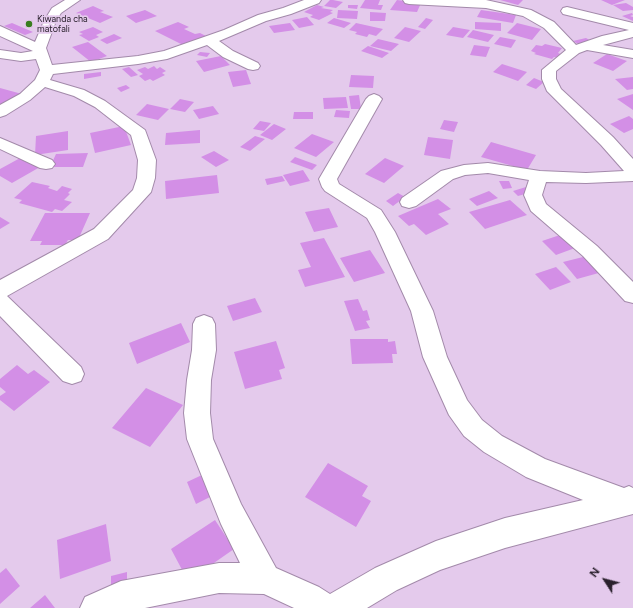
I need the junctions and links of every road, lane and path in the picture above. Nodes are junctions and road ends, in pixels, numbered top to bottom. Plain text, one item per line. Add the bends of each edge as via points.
1 (74, 0) edge
2 (314, 0) edge
3 (409, 0) edge
4 (488, 2) edge
5 (567, 11) dead end
6 (633, 27) edge
7 (0, 30) edge
8 (633, 32) edge
9 (208, 40) junction
10 (580, 48) junction
11 (40, 51) junction
12 (0, 54) edge
13 (633, 54) edge
14 (253, 66) dead end
15 (44, 76) junction
16 (374, 99) dead end
17 (0, 112) edge
18 (0, 143) edge
19 (46, 164) dead end
20 (633, 170) edge
21 (540, 176) junction
22 (633, 176) edge
23 (409, 202) dead end
24 (0, 290) edge
25 (633, 295) edge
26 (0, 302) edge
27 (204, 324) dead end
28 (72, 374) dead end
29 (629, 500) edge
30 (265, 579) junction
31 (96, 608) edge
32 (322, 608) edge
33 (338, 608) edge

1 - 11 street via 56,12 50,21
2 - 9 street via 282,7 230,34
3 - 4 street
4 - 10 street via 540,19
5 - 6 street
7 - 11 street
8 - 10 street
9 - 14 street via 228,54
9 - 15 street via 166,55
10 - 13 street
10 - 20 street via 549,70 549,79 555,91 607,140
11 - 12 street via 21,57
11 - 15 street
15 - 17 street via 25,97
15 - 24 street via 100,104 139,133 147,160 146,178 142,192 101,234
16 - 29 street via 328,179 331,187 374,214 385,232 422,311 435,357 458,407 473,428 493,444 536,468
18 - 19 street
21 - 22 street
21 - 23 street via 488,168 464,170 447,176
21 - 25 street via 533,195 538,207 590,251
26 - 28 street
27 - 30 street via 204,350 197,413 200,439 231,514
29 - 33 street via 505,533 436,556 386,579
30 - 31 street via 219,578 121,597
30 - 32 street via 308,598

